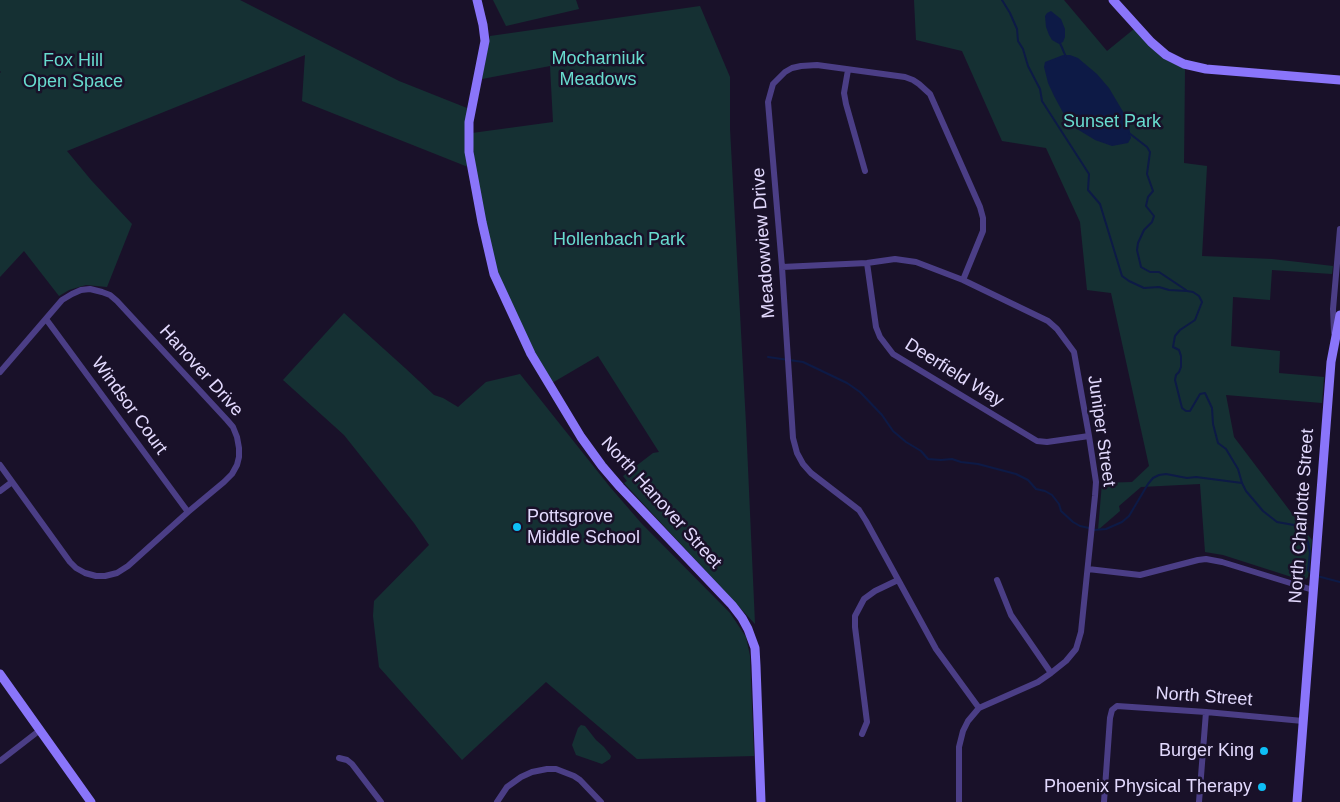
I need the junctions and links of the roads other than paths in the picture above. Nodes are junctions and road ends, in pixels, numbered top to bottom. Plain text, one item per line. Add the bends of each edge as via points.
1 (477, 0) edge
2 (1113, 0) edge
3 (848, 70) junction
4 (1340, 80) edge
5 (866, 171) dead end
6 (1340, 229) edge
7 (867, 263) junction
8 (782, 268) junction
9 (963, 280) junction
10 (1340, 314) edge
11 (46, 319) junction
12 (1334, 341) junction
13 (1336, 362) edge
14 (0, 372) edge
15 (1089, 436) junction
16 (0, 465) edge
17 (12, 482) junction
18 (0, 491) edge
19 (188, 512) junction
20 (1088, 569) junction
21 (898, 580) junction
22 (997, 580) dead end
23 (1313, 590) junction
24 (1051, 673) junction
25 (0, 674) edge
26 (979, 708) junction
27 (1206, 712) junction
28 (1303, 721) junction
29 (40, 730) junction
30 (862, 734) dead end
31 (339, 758) dead end
32 (0, 761) edge
33 (91, 802) edge
34 (381, 802) edge
35 (497, 802) edge
36 (601, 802) edge
37 (761, 802) edge
38 (959, 802) edge
39 (1104, 802) edge
40 (1199, 802) edge
41 (1297, 802) edge

1 - 37 street, North Hanover Street via 485,41 469,122 469,142 494,274 531,354 602,466 732,605 748,629 755,648
2 - 4 street via 1151,42 1184,64 1206,69
3 - 5 street via 844,93
3 - 8 street, Meadowview Drive via 816,65 792,68 778,78 770,93 768,102
3 - 9 street, Meadowview Drive via 905,77 920,84 930,94 983,218 982,231
6 - 12 street
7 - 8 street, Juniper Street
7 - 9 street, Juniper Street via 916,262
7 - 15 street, Deerfield Way via 876,327 893,354 1037,441
8 - 21 street, Meadowview Drive via 793,438 797,453 812,473 859,510
9 - 15 street, Juniper Street via 1037,315 1058,329 1074,352
10 - 12 street, North Charlotte Street
11 - 14 street, Hanover Drive
11 - 19 street, Windsor Court
11 - 19 street, Hanover Drive via 62,300 81,290 90,289 110,295 232,427 239,448 237,465 224,482
12 - 13 street, North Charlotte Street
13 - 23 street, North Charlotte Street
15 - 20 street, Juniper Street via 1096,482
16 - 17 street, Hanover Drive
17 - 18 street
17 - 19 street, Hanover Drive via 70,562 85,573 96,576 117,573 128,566
20 - 23 street via 1140,575 1206,559
20 - 24 street, Juniper Street via 1076,649
21 - 26 street, Meadowview Drive via 936,649
21 - 30 street via 864,599 855,616 867,722
22 - 24 street via 1011,615
23 - 28 street, North Charlotte Street
24 - 26 street, Juniper Street
25 - 29 street
26 - 38 street via 968,721 959,747
27 - 28 street, North Street
27 - 39 street, North Street via 1117,706 1112,710
27 - 40 street
28 - 41 street, North Charlotte Street
29 - 32 street
29 - 33 street
31 - 34 street via 352,764
35 - 36 street via 507,787 521,777 547,769 574,776

